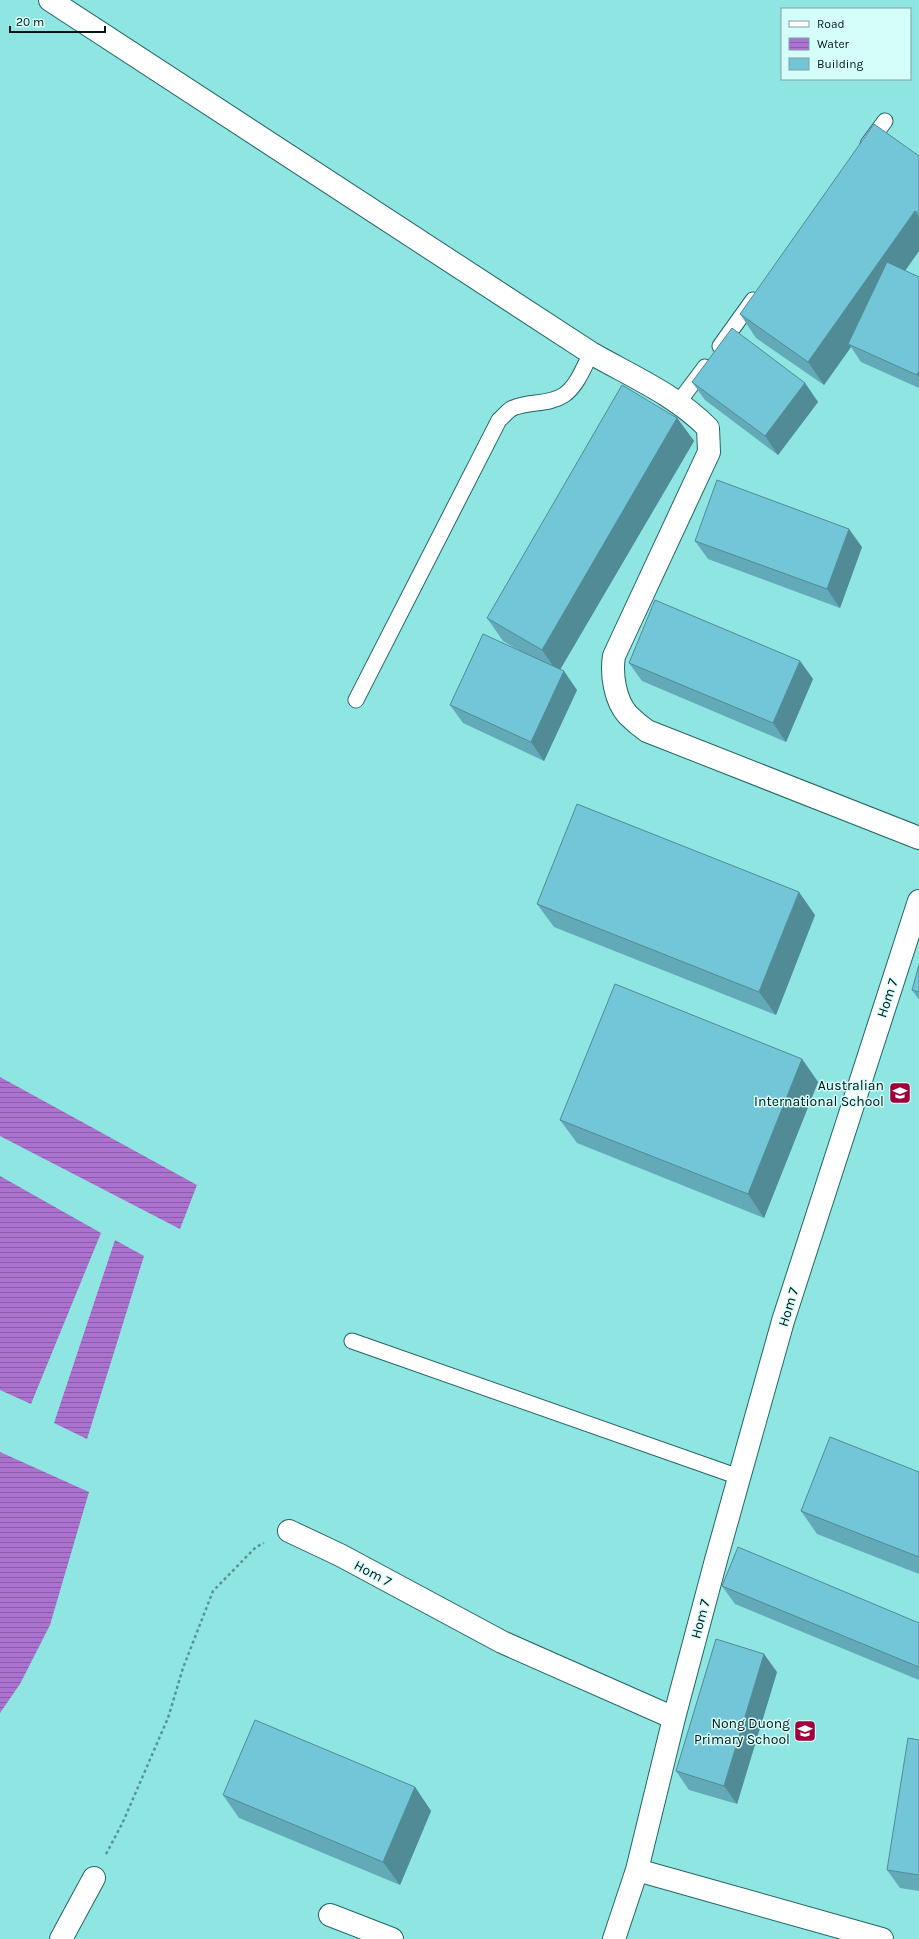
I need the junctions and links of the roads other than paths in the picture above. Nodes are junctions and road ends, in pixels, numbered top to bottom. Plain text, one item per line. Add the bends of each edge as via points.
1 (50, 0) edge
2 (885, 121) dead end
3 (861, 153) edge
4 (763, 288) edge
5 (591, 353) junction
6 (678, 403) junction
7 (356, 700) dead end
8 (919, 838) edge
9 (919, 901) edge
10 (352, 1341) dead end
11 (739, 1477) junction
12 (290, 1531) road end
13 (674, 1718) junction
14 (637, 1870) junction
15 (94, 1878) road end
16 (330, 1915) dead end
17 (61, 1939) edge
18 (392, 1939) edge
19 (614, 1939) edge
20 (882, 1939) edge

1 - 5 street
2 - 3 lane
4 - 6 lane
5 - 6 street
5 - 7 lane via 576,382 564,395 512,408 500,420
6 - 8 street via 708,428 709,452 614,656 612,670 615,691 626,714 647,731
9 - 11 street, Hom 7 via 783,1321
10 - 11 lane
11 - 13 street, Hom 7
12 - 13 street, Hom 7 via 502,1642
13 - 14 street, Hom 7
14 - 19 street, Hom 7
14 - 20 street
15 - 17 street
16 - 18 street

